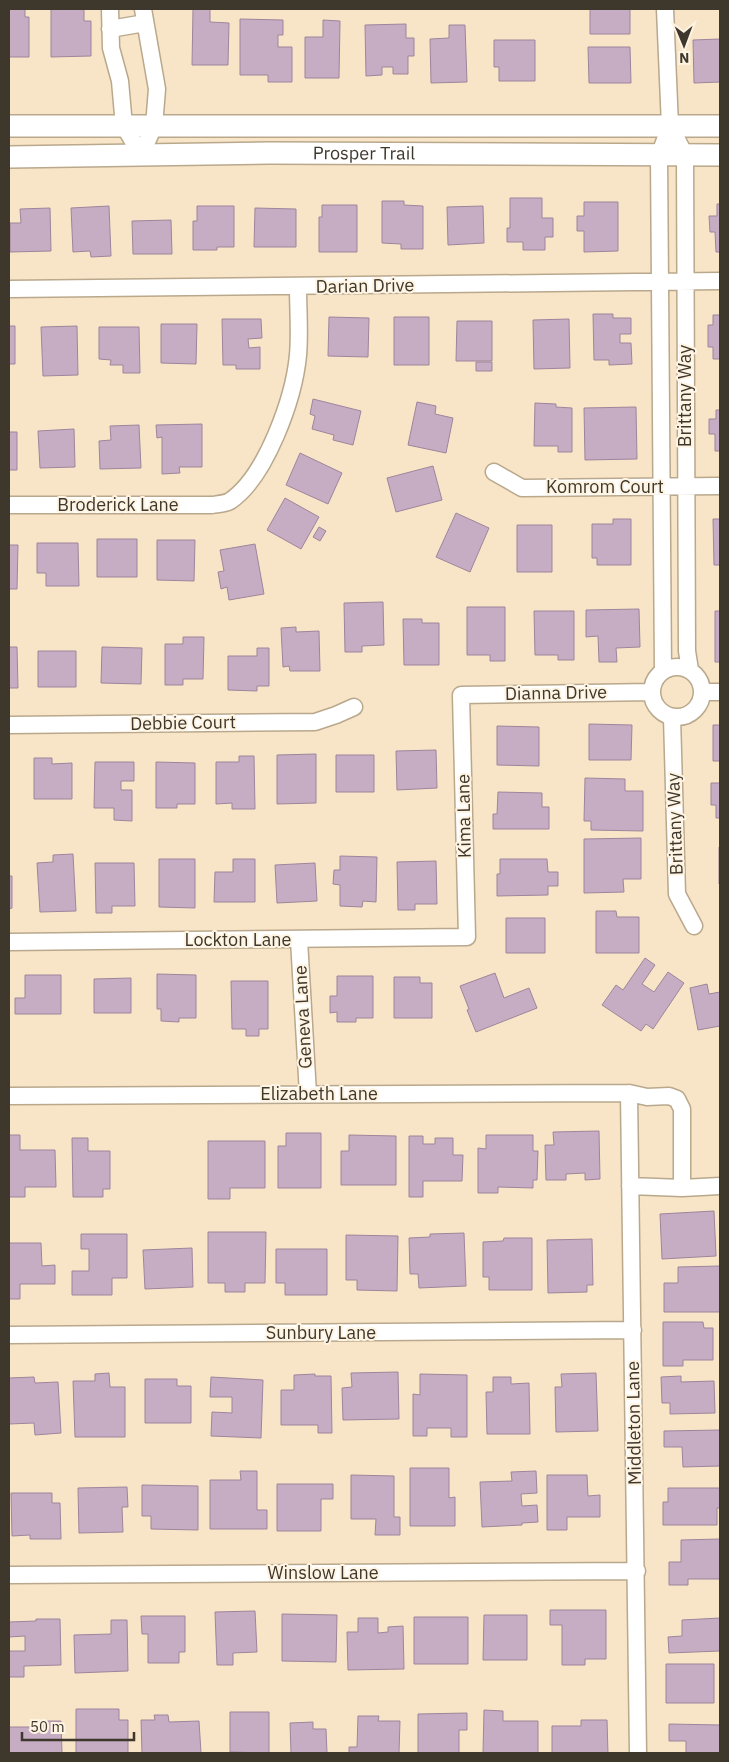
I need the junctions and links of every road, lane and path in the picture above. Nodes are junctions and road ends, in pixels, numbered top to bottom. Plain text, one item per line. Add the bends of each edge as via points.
1 (110, 9) edge
2 (665, 9) edge
3 (144, 16) edge
4 (110, 29) junction
5 (9, 126) edge
6 (124, 126) junction
7 (154, 126) junction
8 (670, 126) junction
9 (720, 126) edge
10 (141, 155) junction
11 (684, 155) junction
12 (720, 155) edge
13 (659, 156) junction
14 (9, 157) edge
15 (720, 281) edge
16 (660, 282) junction
17 (684, 282) junction
18 (298, 287) junction
19 (9, 289) edge
20 (494, 472) dead end
21 (686, 486) junction
22 (720, 486) edge
23 (662, 487) junction
24 (9, 505) edge
25 (690, 670) junction
26 (663, 671) junction
27 (651, 692) junction
28 (702, 692) junction
29 (720, 692) edge
30 (461, 695) joint
31 (354, 707) dead end
32 (672, 717) junction
33 (9, 725) edge
34 (694, 926) dead end
35 (467, 937) joint
36 (299, 940) junction
37 (9, 942) edge
38 (630, 1093) junction
39 (308, 1094) junction
40 (9, 1096) edge
41 (630, 1186) junction
42 (720, 1186) edge
43 (682, 1188) junction
44 (633, 1330) junction
45 (9, 1335) edge
46 (637, 1571) junction
47 (9, 1575) edge
48 (638, 1753) edge

1 - 4 street
2 - 8 street, Brittany Way
3 - 4 street
3 - 7 street via 157,89
4 - 6 street via 110,48 120,81
5 - 6 main road, Prosper Trail
6 - 7 main road, Prosper Trail
6 - 10 street
7 - 8 main road, Prosper Trail
7 - 10 street
8 - 9 main road, Prosper Trail
8 - 11 street, Brittany Way
8 - 13 street, Brittany Way
10 - 13 main road, Prosper Trail
10 - 14 main road, Prosper Trail
11 - 12 main road, Prosper Trail
11 - 13 main road, Prosper Trail
11 - 17 street, Brittany Way
13 - 16 street, Brittany Way
15 - 17 street, Darian Drive
16 - 17 street, Darian Drive
16 - 18 street, Darian Drive
16 - 23 street, Brittany Way
17 - 21 street, Brittany Way
18 - 19 street, Darian Drive
18 - 24 street, Broderick Lane via 298,356 286,406 267,454 244,490 228,502 212,505
20 - 23 street, Komrom Court via 522,488
21 - 22 street, Komrom Court
21 - 23 street, Komrom Court
21 - 25 street, Brittany Way via 687,651
23 - 26 street, Brittany Way
25 - 26 street via 672,667
25 - 28 street via 701,683
26 - 27 street via 657,675
27 - 30 street, Dianna Drive
27 - 32 street via 657,708
28 - 29 street
28 - 32 street via 696,709 681,717
30 - 35 street, Kima Lane
31 - 33 street, Debbie Court via 315,722
32 - 34 street, Brittany Way via 677,894
35 - 36 street, Lockton Lane
36 - 37 street, Lockton Lane
36 - 39 street, Geneva Lane
38 - 39 street, Elizabeth Lane
38 - 41 street, Middleton Lane
38 - 43 street, Elizabeth Lane via 670,1096 680,1103
39 - 40 street, Elizabeth Lane
41 - 43 street
41 - 44 street, Middleton Lane
42 - 43 street
44 - 45 street, Sunbury Lane
44 - 46 street, Middleton Lane
46 - 47 street, Winslow Lane
46 - 48 street, Middleton Lane

